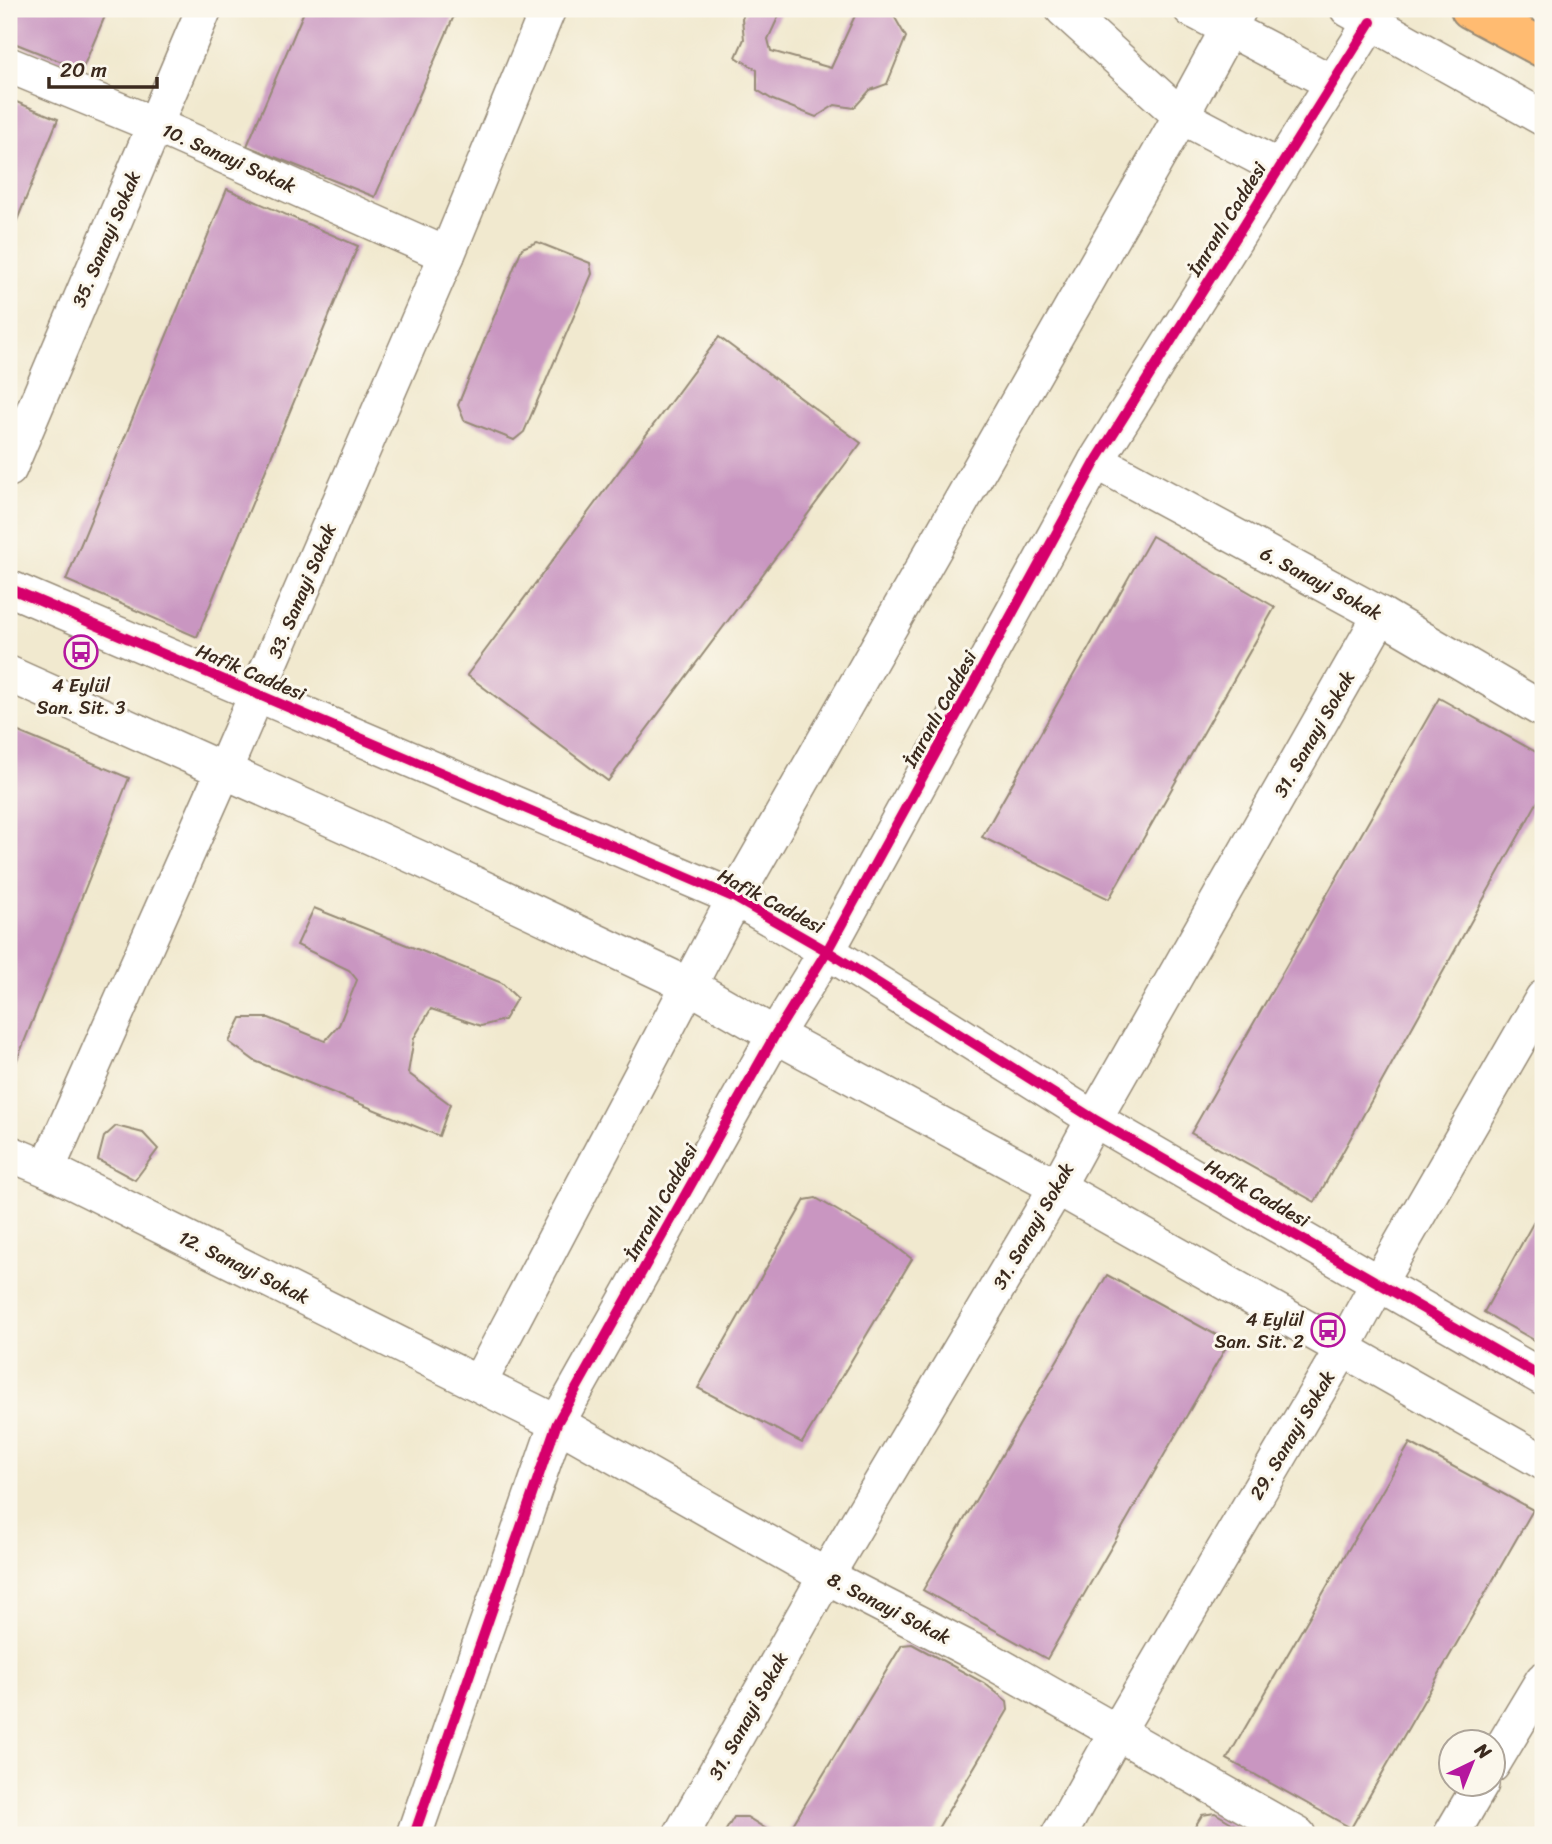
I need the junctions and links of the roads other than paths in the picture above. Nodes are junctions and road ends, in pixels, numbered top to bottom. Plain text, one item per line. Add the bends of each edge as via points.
1 (204, 9) edge
2 (548, 9) edge
3 (1063, 9) edge
4 (1191, 9) edge
5 (1470, 9) edge
6 (1360, 15) edge
7 (1234, 18) edge
8 (1543, 48) edge
9 (9, 65) edge
10 (1333, 83) junction
11 (1181, 116) junction
12 (1543, 118) edge
13 (155, 125) junction
14 (1280, 168) junction
15 (447, 255) junction
16 (1096, 461) junction
17 (9, 469) edge
18 (9, 588) edge
19 (1381, 615) junction
20 (9, 674) edge
21 (257, 694) junction
22 (1543, 710) edge
23 (224, 770) junction
24 (735, 898) junction
25 (827, 951) junction
26 (688, 985) junction
27 (1543, 998) edge
28 (775, 1035) junction
29 (1094, 1119) junction
30 (9, 1153) edge
31 (47, 1169) junction
32 (1057, 1187) junction
33 (1378, 1284) junction
34 (1343, 1348) junction
35 (1543, 1378) edge
36 (479, 1383) junction
37 (556, 1423) junction
38 (1543, 1462) edge
39 (827, 1576) junction
40 (1543, 1680) edge
41 (1117, 1732) junction
42 (1506, 1743) edge
43 (1473, 1798) edge
44 (414, 1835) edge
45 (681, 1835) edge
46 (1059, 1835) edge
47 (1298, 1835) edge
48 (1451, 1835) edge

1 - 13 street, 35. Sanayi Sokak
2 - 15 street, 33. Sanayi Sokak
3 - 11 street
4 - 7 street
5 - 8 highway
6 - 10 street, İmranlı Caddesi
6 - 12 street
7 - 10 street
7 - 11 street
9 - 13 street, 10. Sanayi Sokak
10 - 14 street, İmranlı Caddesi
11 - 14 street
11 - 24 street
13 - 15 street, 10. Sanayi Sokak
13 - 17 street, 35. Sanayi Sokak
14 - 16 street, İmranlı Caddesi
15 - 21 street, 33. Sanayi Sokak
16 - 19 street, 6. Sanayi Sokak
16 - 25 street, İmranlı Caddesi
18 - 21 street, Hafik Caddesi
19 - 22 street, 6. Sanayi Sokak
19 - 29 street, 31. Sanayi Sokak
20 - 23 street
21 - 23 street, 33. Sanayi Sokak
21 - 24 street, Hafik Caddesi
23 - 26 street
23 - 31 street, 33. Sanayi Sokak
24 - 25 street, Hafik Caddesi
24 - 26 street
25 - 28 street, İmranlı Caddesi
25 - 29 street, Hafik Caddesi
26 - 28 street
26 - 36 street
27 - 33 street, 29. Sanayi Sokak
28 - 32 street
28 - 37 street, İmranlı Caddesi
29 - 32 street, 31. Sanayi Sokak
29 - 33 street, Hafik Caddesi
30 - 31 street, 12. Sanayi Sokak
31 - 36 street, 12. Sanayi Sokak
32 - 34 street
32 - 39 street, 31. Sanayi Sokak
33 - 34 street, 29. Sanayi Sokak
33 - 35 street, Hafik Caddesi
34 - 38 street
34 - 41 street, 29. Sanayi Sokak
36 - 37 street, 8. Sanayi Sokak
37 - 39 street, 8. Sanayi Sokak
37 - 44 street, İmranlı Caddesi
39 - 41 street, 8. Sanayi Sokak
39 - 45 street, 31. Sanayi Sokak
40 - 42 street
41 - 46 street, 29. Sanayi Sokak
41 - 47 street, 8. Sanayi Sokak
43 - 48 street

